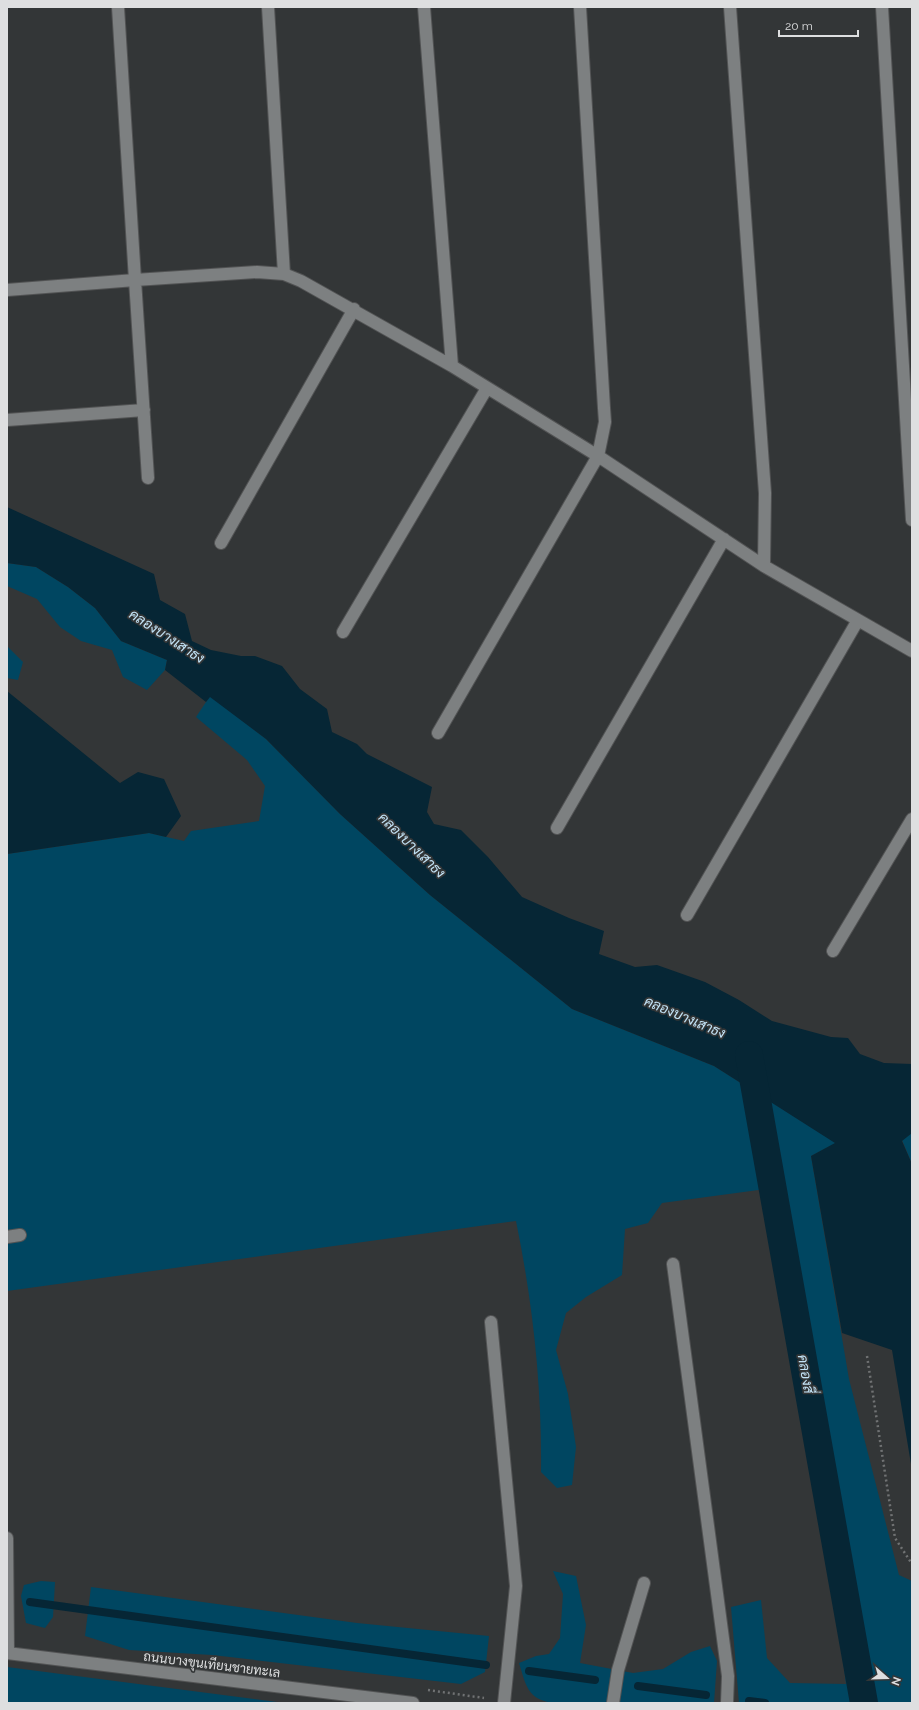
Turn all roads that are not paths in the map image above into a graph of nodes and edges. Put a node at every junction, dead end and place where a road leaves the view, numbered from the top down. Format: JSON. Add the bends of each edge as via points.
{"nodes":[{"id":1,"x":118,"y":7,"type":"edge"},
{"id":2,"x":268,"y":7,"type":"edge"},
{"id":3,"x":424,"y":7,"type":"edge"},
{"id":4,"x":580,"y":7,"type":"edge"},
{"id":5,"x":730,"y":7,"type":"edge"},
{"id":6,"x":882,"y":7,"type":"edge"},
{"id":7,"x":284,"y":274,"type":"junction"},
{"id":8,"x":135,"y":280,"type":"junction"},
{"id":9,"x":7,"y":290,"type":"edge"},
{"id":10,"x":354,"y":309,"type":"junction"},
{"id":11,"x":452,"y":366,"type":"junction"},
{"id":12,"x":487,"y":388,"type":"junction"},
{"id":13,"x":144,"y":410,"type":"junction"},
{"id":14,"x":7,"y":420,"type":"edge"},
{"id":15,"x":598,"y":456,"type":"junction"},
{"id":16,"x":148,"y":478,"type":"dead end"},
{"id":17,"x":912,"y":520,"type":"edge"},
{"id":18,"x":724,"y":539,"type":"junction"},
{"id":19,"x":221,"y":543,"type":"dead end"},
{"id":20,"x":764,"y":566,"type":"junction"},
{"id":21,"x":858,"y":620,"type":"junction"},
{"id":22,"x":343,"y":632,"type":"dead end"},
{"id":23,"x":912,"y":651,"type":"edge"},
{"id":24,"x":438,"y":733,"type":"dead end"},
{"id":25,"x":912,"y":819,"type":"edge"},
{"id":26,"x":557,"y":828,"type":"dead end"},
{"id":27,"x":687,"y":915,"type":"dead end"},
{"id":28,"x":833,"y":951,"type":"dead end"},
{"id":29,"x":20,"y":1235,"type":"dead end"},
{"id":30,"x":7,"y":1237,"type":"edge"},
{"id":31,"x":673,"y":1264,"type":"dead end"},
{"id":32,"x":491,"y":1322,"type":"dead end"},
{"id":33,"x":7,"y":1538,"type":"edge"},
{"id":34,"x":644,"y":1583,"type":"dead end"},
{"id":35,"x":8,"y":1653,"type":"edge"},
{"id":36,"x":413,"y":1703,"type":"edge"},
{"id":37,"x":504,"y":1703,"type":"edge"},
{"id":38,"x":613,"y":1703,"type":"edge"},
{"id":39,"x":727,"y":1703,"type":"edge"}],
"edges":[{"from":1,"to":8,"type":"street"},
{"from":2,"to":7,"type":"street"},
{"from":3,"to":11,"type":"street"},
{"from":4,"to":15,"type":"street","via":[[605,422]]},
{"from":5,"to":20,"type":"street","via":[[765,493]]},
{"from":6,"to":17,"type":"street"},
{"from":7,"to":8,"type":"street","via":[[257,272]]},
{"from":7,"to":10,"type":"street"},
{"from":8,"to":9,"type":"street"},
{"from":8,"to":13,"type":"street"},
{"from":10,"to":11,"type":"street"},
{"from":10,"to":19,"type":"street"},
{"from":11,"to":12,"type":"street"},
{"from":12,"to":15,"type":"street"},
{"from":12,"to":22,"type":"street"},
{"from":13,"to":14,"type":"street"},
{"from":13,"to":16,"type":"street"},
{"from":15,"to":18,"type":"street"},
{"from":15,"to":24,"type":"street"},
{"from":18,"to":20,"type":"street"},
{"from":18,"to":26,"type":"street"},
{"from":20,"to":21,"type":"street"},
{"from":21,"to":23,"type":"street"},
{"from":21,"to":27,"type":"street"},
{"from":25,"to":28,"type":"street"},
{"from":29,"to":30,"type":"street"},
{"from":31,"to":39,"type":"street","via":[[728,1676]]},
{"from":32,"to":37,"type":"street","via":[[516,1586]]},
{"from":33,"to":35,"type":"street"},
{"from":34,"to":38,"type":"street","via":[[618,1670]]},
{"from":35,"to":36,"type":"street","name":"ถนนบางขุนเทียนชายทะเล"}]}
